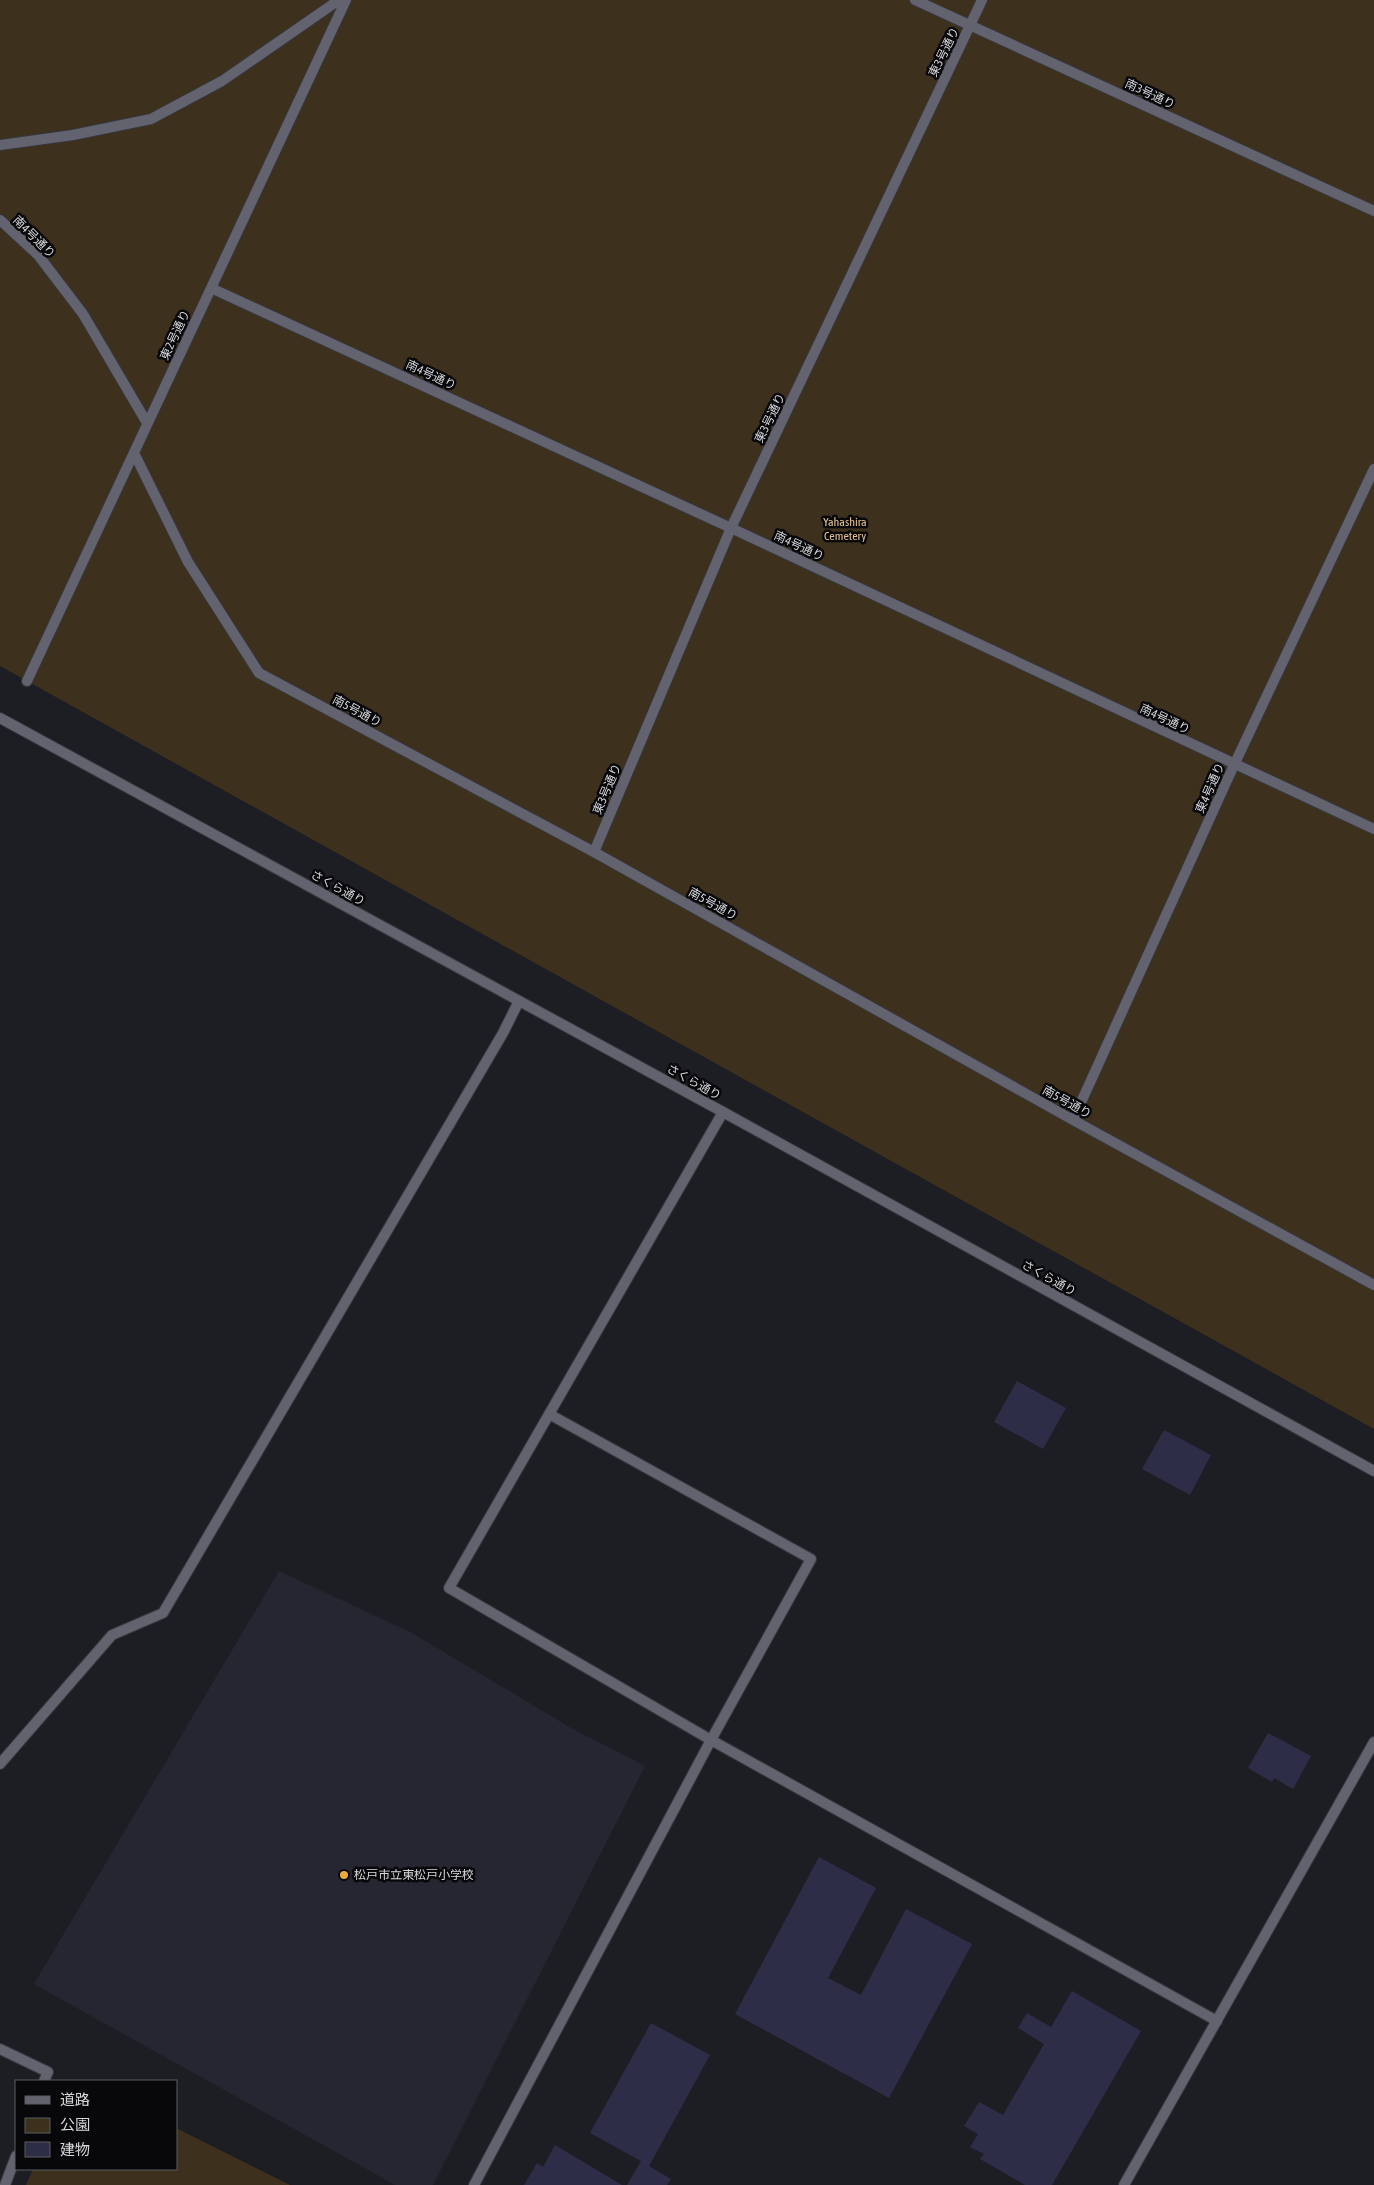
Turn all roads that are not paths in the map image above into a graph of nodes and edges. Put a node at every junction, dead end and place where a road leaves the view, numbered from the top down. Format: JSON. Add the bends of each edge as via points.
{"nodes":[{"id":1,"x":339,"y":0,"type":"edge"},
{"id":2,"x":346,"y":0,"type":"edge"},
{"id":3,"x":915,"y":0,"type":"edge"},
{"id":4,"x":982,"y":0,"type":"edge"},
{"id":5,"x":970,"y":26,"type":"junction"},
{"id":6,"x":0,"y":145,"type":"edge"},
{"id":7,"x":1374,"y":210,"type":"edge"},
{"id":8,"x":0,"y":220,"type":"edge"},
{"id":9,"x":211,"y":288,"type":"junction"},
{"id":10,"x":147,"y":423,"type":"junction"},
{"id":11,"x":134,"y":453,"type":"junction"},
{"id":12,"x":1374,"y":469,"type":"edge"},
{"id":13,"x":731,"y":528,"type":"junction"},
{"id":14,"x":27,"y":681,"type":"dead end"},
{"id":15,"x":0,"y":718,"type":"edge"},
{"id":16,"x":1234,"y":765,"type":"junction"},
{"id":17,"x":1374,"y":829,"type":"edge"},
{"id":18,"x":594,"y":852,"type":"junction"},
{"id":19,"x":519,"y":1001,"type":"junction"},
{"id":20,"x":723,"y":1112,"type":"junction"},
{"id":21,"x":1073,"y":1120,"type":"junction"},
{"id":22,"x":1374,"y":1285,"type":"edge"},
{"id":23,"x":549,"y":1414,"type":"junction"},
{"id":24,"x":1374,"y":1472,"type":"edge"},
{"id":25,"x":711,"y":1740,"type":"junction"},
{"id":26,"x":1374,"y":1742,"type":"edge"},
{"id":27,"x":0,"y":1764,"type":"edge"},
{"id":28,"x":1217,"y":2021,"type":"junction"},
{"id":29,"x":0,"y":2049,"type":"edge"},
{"id":30,"x":44,"y":2080,"type":"edge"},
{"id":31,"x":15,"y":2159,"type":"edge"},
{"id":32,"x":6,"y":2185,"type":"edge"},
{"id":33,"x":474,"y":2185,"type":"edge"},
{"id":34,"x":1124,"y":2185,"type":"edge"}],
"edges":[{"from":1,"to":6,"type":"street","via":[[222,82],[151,119],[73,135]]},
{"from":2,"to":9,"type":"street","name":"東2号通り"},
{"from":3,"to":5,"type":"street","name":"南3号通り"},
{"from":4,"to":5,"type":"street","name":"東3号通り"},
{"from":5,"to":7,"type":"street","name":"南3号通り"},
{"from":5,"to":13,"type":"street","name":"東3号通り"},
{"from":8,"to":10,"type":"street","name":"南4号通り","via":[[38,254],[83,314]]},
{"from":9,"to":10,"type":"street","name":"東2号通り"},
{"from":9,"to":13,"type":"street","name":"南4号通り"},
{"from":10,"to":11,"type":"street","name":"東2号通り"},
{"from":11,"to":14,"type":"street","name":"東2号通り"},
{"from":11,"to":18,"type":"street","name":"南5号通り","via":[[188,562],[259,673]]},
{"from":12,"to":16,"type":"street","name":"東4号通り"},
{"from":13,"to":16,"type":"street","name":"南4号通り"},
{"from":13,"to":18,"type":"street","name":"東3号通り"},
{"from":15,"to":19,"type":"street","name":"さくら通り"},
{"from":16,"to":17,"type":"street","name":"南4号通り"},
{"from":16,"to":21,"type":"street","name":"東4号通り"},
{"from":18,"to":21,"type":"street","name":"南5号通り"},
{"from":19,"to":20,"type":"street","name":"さくら通り"},
{"from":19,"to":27,"type":"street","via":[[503,1034],[163,1613],[112,1635]]},
{"from":20,"to":23,"type":"street"},
{"from":20,"to":24,"type":"street","name":"さくら通り"},
{"from":21,"to":22,"type":"street","name":"南5号通り"},
{"from":23,"to":25,"type":"street","via":[[449,1588]]},
{"from":23,"to":25,"type":"street","via":[[811,1559]]},
{"from":25,"to":28,"type":"street"},
{"from":25,"to":33,"type":"street"},
{"from":26,"to":28,"type":"street"},
{"from":28,"to":34,"type":"street"},
{"from":29,"to":30,"type":"street","via":[[48,2072]]},
{"from":31,"to":32,"type":"street"}]}
